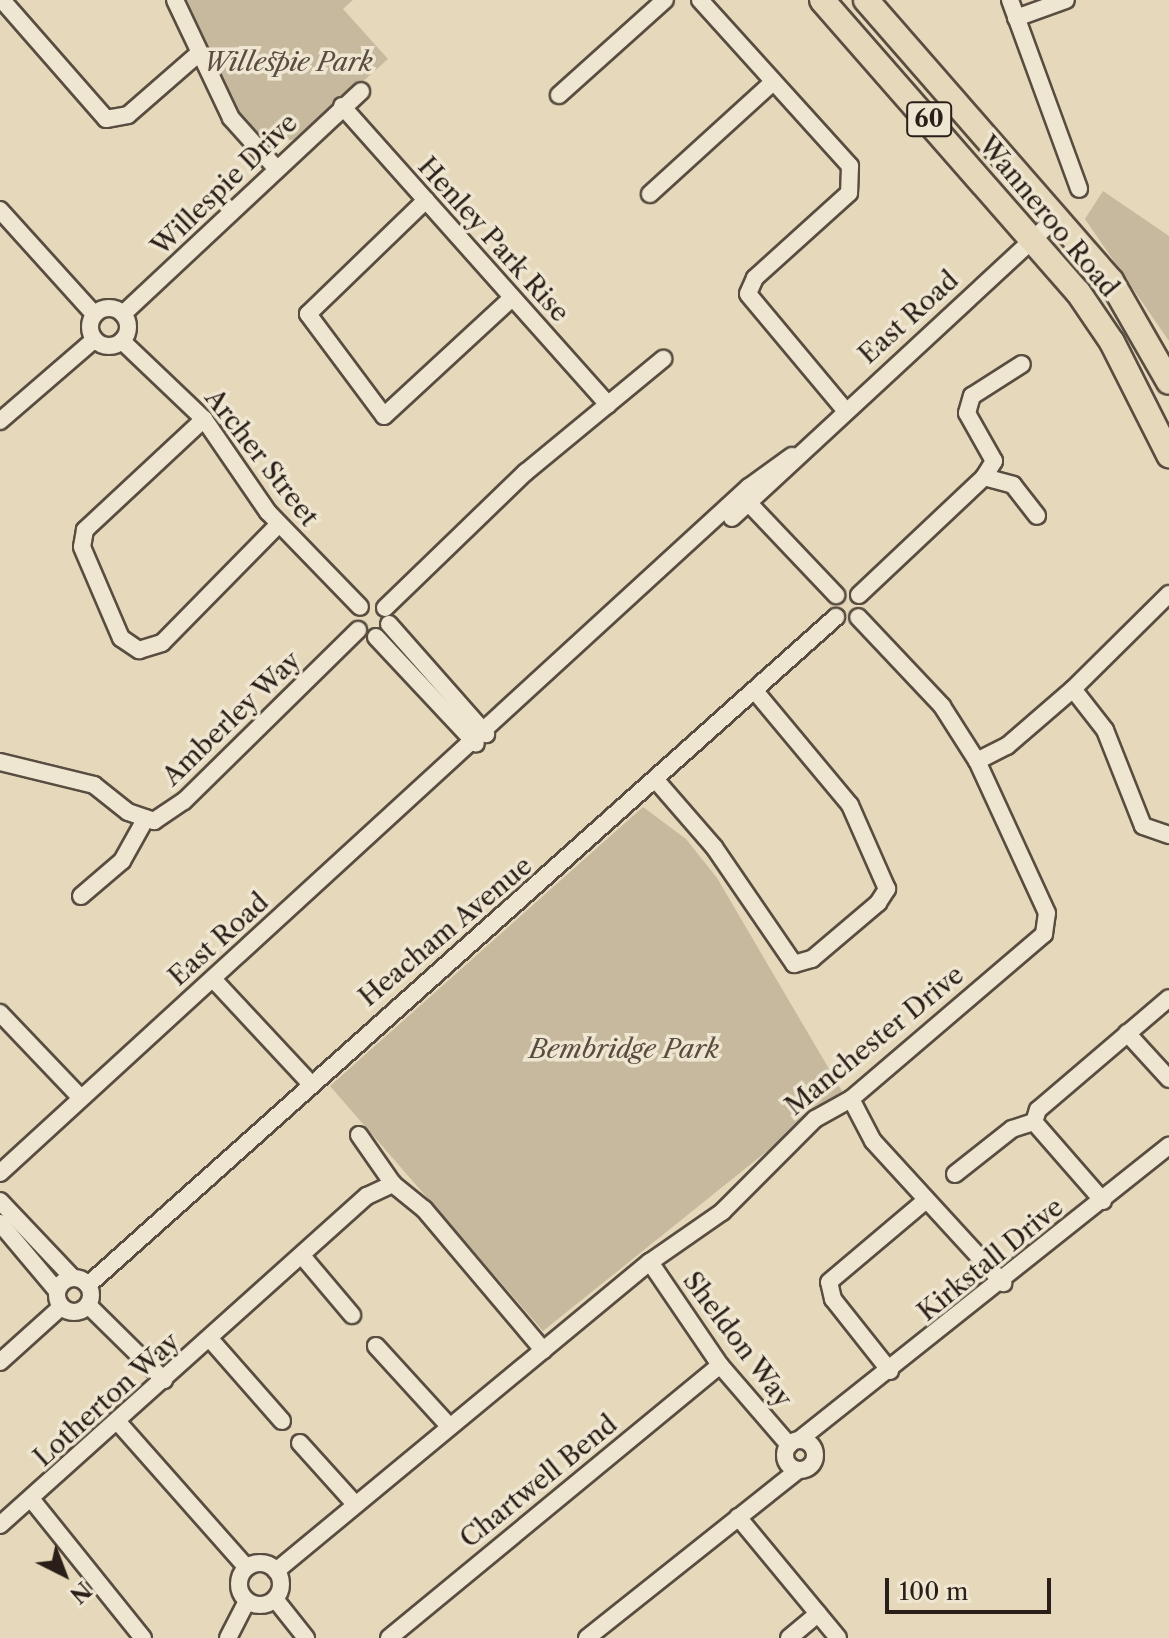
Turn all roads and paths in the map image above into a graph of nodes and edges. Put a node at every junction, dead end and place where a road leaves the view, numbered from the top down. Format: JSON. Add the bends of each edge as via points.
{"nodes":[{"id":1,"x":2,"y":0,"type":"edge"},
{"id":2,"x":175,"y":0,"type":"edge"},
{"id":3,"x":665,"y":0,"type":"edge"},
{"id":4,"x":700,"y":0,"type":"edge"},
{"id":5,"x":822,"y":0,"type":"edge"},
{"id":6,"x":854,"y":0,"type":"edge"},
{"id":7,"x":866,"y":0,"type":"edge"},
{"id":8,"x":1010,"y":0,"type":"edge"},
{"id":9,"x":1066,"y":0,"type":"edge"},
{"id":10,"x":1016,"y":18,"type":"junction"},
{"id":11,"x":848,"y":28,"type":"junction"},
{"id":12,"x":199,"y":53,"type":"junction"},
{"id":13,"x":773,"y":82,"type":"junction"},
{"id":14,"x":361,"y":91,"type":"dead end"},
{"id":15,"x":559,"y":95,"type":"dead end"},
{"id":16,"x":342,"y":106,"type":"junction"},
{"id":17,"x":275,"y":167,"type":"junction"},
{"id":18,"x":1079,"y":189,"type":"dead end"},
{"id":19,"x":650,"y":194,"type":"dead end"},
{"id":20,"x":426,"y":200,"type":"junction"},
{"id":21,"x":0,"y":210,"type":"edge"},
{"id":22,"x":1058,"y":216,"type":"junction"},
{"id":23,"x":1034,"y":238,"type":"junction"},
{"id":24,"x":512,"y":298,"type":"junction"},
{"id":25,"x":94,"y":314,"type":"junction"},
{"id":26,"x":123,"y":314,"type":"junction"},
{"id":27,"x":94,"y":340,"type":"junction"},
{"id":28,"x":122,"y":341,"type":"junction"},
{"id":29,"x":663,"y":359,"type":"dead end"},
{"id":30,"x":1022,"y":364,"type":"dead end"},
{"id":31,"x":1169,"y":382,"type":"edge"},
{"id":32,"x":608,"y":405,"type":"junction"},
{"id":33,"x":844,"y":409,"type":"junction"},
{"id":34,"x":204,"y":419,"type":"junction"},
{"id":35,"x":0,"y":421,"type":"edge"},
{"id":36,"x":1169,"y":455,"type":"edge"},
{"id":37,"x":984,"y":477,"type":"junction"},
{"id":38,"x":745,"y":499,"type":"junction"},
{"id":39,"x":1037,"y":516,"type":"dead end"},
{"id":40,"x":279,"y":524,"type":"junction"},
{"id":41,"x":1169,"y":594,"type":"edge"},
{"id":42,"x":836,"y":595,"type":"junction"},
{"id":43,"x":859,"y":595,"type":"junction"},
{"id":44,"x":360,"y":607,"type":"junction"},
{"id":45,"x":836,"y":617,"type":"junction"},
{"id":46,"x":858,"y":617,"type":"junction"},
{"id":47,"x":383,"y":623,"type":"junction"},
{"id":48,"x":358,"y":630,"type":"junction"},
{"id":49,"x":1073,"y":689,"type":"junction"},
{"id":50,"x":756,"y":692,"type":"junction"},
{"id":51,"x":478,"y":735,"type":"junction"},
{"id":52,"x":977,"y":761,"type":"junction"},
{"id":53,"x":0,"y":762,"type":"edge"},
{"id":54,"x":655,"y":779,"type":"junction"},
{"id":55,"x":146,"y":818,"type":"junction"},
{"id":56,"x":1169,"y":835,"type":"edge"},
{"id":57,"x":81,"y":896,"type":"dead end"},
{"id":58,"x":213,"y":979,"type":"junction"},
{"id":59,"x":1169,"y":998,"type":"edge"},
{"id":60,"x":0,"y":1013,"type":"edge"},
{"id":61,"x":1127,"y":1033,"type":"junction"},
{"id":62,"x":1169,"y":1079,"type":"edge"},
{"id":63,"x":309,"y":1082,"type":"junction"},
{"id":64,"x":80,"y":1097,"type":"junction"},
{"id":65,"x":851,"y":1099,"type":"junction"},
{"id":66,"x":1034,"y":1122,"type":"junction"},
{"id":67,"x":359,"y":1135,"type":"dead end"},
{"id":68,"x":1169,"y":1146,"type":"edge"},
{"id":69,"x":17,"y":1153,"type":"junction"},
{"id":70,"x":0,"y":1161,"type":"edge"},
{"id":71,"x":0,"y":1173,"type":"edge"},
{"id":72,"x":955,"y":1174,"type":"dead end"},
{"id":73,"x":393,"y":1184,"type":"junction"},
{"id":74,"x":926,"y":1200,"type":"junction"},
{"id":75,"x":0,"y":1201,"type":"edge"},
{"id":76,"x":1103,"y":1201,"type":"junction"},
{"id":77,"x":0,"y":1223,"type":"edge"},
{"id":78,"x":303,"y":1257,"type":"junction"},
{"id":79,"x":650,"y":1262,"type":"junction"},
{"id":80,"x":72,"y":1277,"type":"junction"},
{"id":81,"x":1003,"y":1283,"type":"junction"},
{"id":82,"x":88,"y":1285,"type":"junction"},
{"id":83,"x":59,"y":1299,"type":"junction"},
{"id":84,"x":88,"y":1305,"type":"junction"},
{"id":85,"x":352,"y":1315,"type":"dead end"},
{"id":86,"x":210,"y":1339,"type":"junction"},
{"id":87,"x":376,"y":1346,"type":"dead end"},
{"id":88,"x":543,"y":1350,"type":"junction"},
{"id":89,"x":0,"y":1362,"type":"edge"},
{"id":90,"x":720,"y":1365,"type":"junction"},
{"id":91,"x":890,"y":1371,"type":"junction"},
{"id":92,"x":164,"y":1380,"type":"junction"},
{"id":93,"x":842,"y":1412,"type":"junction"},
{"id":94,"x":117,"y":1421,"type":"junction"},
{"id":95,"x":282,"y":1421,"type":"dead end"},
{"id":96,"x":449,"y":1426,"type":"junction"},
{"id":97,"x":300,"y":1443,"type":"dead end"},
{"id":98,"x":791,"y":1447,"type":"junction"},
{"id":99,"x":815,"y":1452,"type":"junction"},
{"id":100,"x":798,"y":1470,"type":"junction"},
{"id":101,"x":763,"y":1492,"type":"junction"},
{"id":102,"x":32,"y":1500,"type":"junction"},
{"id":103,"x":354,"y":1503,"type":"junction"},
{"id":104,"x":738,"y":1517,"type":"junction"},
{"id":105,"x":0,"y":1525,"type":"edge"},
{"id":106,"x":246,"y":1567,"type":"junction"},
{"id":107,"x":276,"y":1571,"type":"junction"},
{"id":108,"x":275,"y":1599,"type":"junction"},
{"id":109,"x":247,"y":1601,"type":"junction"},
{"id":110,"x":818,"y":1614,"type":"junction"},
{"id":111,"x":143,"y":1638,"type":"edge"},
{"id":112,"x":228,"y":1638,"type":"edge"},
{"id":113,"x":306,"y":1638,"type":"edge"},
{"id":114,"x":389,"y":1638,"type":"edge"},
{"id":115,"x":587,"y":1638,"type":"edge"},
{"id":116,"x":789,"y":1638,"type":"edge"},
{"id":117,"x":838,"y":1638,"type":"edge"}],
"edges":[{"from":1,"to":12,"type":"street","via":[[106,119],[128,115]]},
{"from":2,"to":12,"type":"street"},
{"from":3,"to":15,"type":"street"},
{"from":4,"to":13,"type":"street"},
{"from":5,"to":11,"type":"highway","name":"Wanneroo Road","number":"60"},
{"from":6,"to":11,"type":"highway","via":[[867,21]]},
{"from":7,"to":22,"type":"highway","name":"Wanneroo Road","number":"60"},
{"from":8,"to":10,"type":"street"},
{"from":9,"to":10,"type":"street"},
{"from":10,"to":18,"type":"street"},
{"from":11,"to":23,"type":"highway","name":"Wanneroo Road","number":"60"},
{"from":12,"to":17,"type":"street","via":[[231,118]]},
{"from":13,"to":19,"type":"street"},
{"from":13,"to":33,"type":"street","via":[[850,166],[852,182],[748,294],[751,306]]},
{"from":14,"to":16,"type":"street","name":"Willespie Drive"},
{"from":16,"to":17,"type":"street","name":"Willespie Drive"},
{"from":16,"to":20,"type":"street","name":"Henley Park Rise"},
{"from":17,"to":26,"type":"street","name":"Willespie Drive"},
{"from":20,"to":24,"type":"street","name":"Henley Park Rise"},
{"from":20,"to":24,"type":"street","via":[[308,314],[384,416]]},
{"from":21,"to":25,"type":"street"},
{"from":22,"to":23,"type":"street","name":"East Road"},
{"from":22,"to":31,"type":"highway","name":"Wanneroo Road","number":"60","via":[[1111,281]]},
{"from":23,"to":33,"type":"street","name":"East Road"},
{"from":23,"to":36,"type":"highway","name":"Wanneroo Road","number":"60","via":[[1112,342]]},
{"from":24,"to":32,"type":"street","name":"Henley Park Rise"},
{"from":25,"to":26,"type":"street","via":[[106,308]]},
{"from":25,"to":27,"type":"street"},
{"from":26,"to":28,"type":"street"},
{"from":27,"to":28,"type":"street","via":[[110,346]]},
{"from":27,"to":35,"type":"street"},
{"from":28,"to":34,"type":"street","name":"Archer Street"},
{"from":29,"to":32,"type":"street"},
{"from":30,"to":37,"type":"street","via":[[972,396],[967,413],[994,461]]},
{"from":32,"to":47,"type":"street"},
{"from":33,"to":38,"type":"street","name":"East Road"},
{"from":34,"to":40,"type":"street","name":"Archer Street"},
{"from":34,"to":40,"type":"street","via":[[85,530],[82,547],[121,638],[139,650],[162,643]]},
{"from":37,"to":39,"type":"street","via":[[1013,485]]},
{"from":37,"to":43,"type":"street"},
{"from":38,"to":42,"type":"street"},
{"from":38,"to":51,"type":"street","name":"East Road"},
{"from":40,"to":44,"type":"street","name":"Archer Street"},
{"from":41,"to":49,"type":"street"},
{"from":42,"to":43,"type":"street"},
{"from":42,"to":45,"type":"street"},
{"from":43,"to":46,"type":"street"},
{"from":44,"to":47,"type":"street"},
{"from":44,"to":48,"type":"street"},
{"from":45,"to":46,"type":"street"},
{"from":45,"to":50,"type":"street","name":"Heacham Avenue"},
{"from":46,"to":52,"type":"street","name":"Manchester Drive","via":[[942,706]]},
{"from":47,"to":48,"type":"street"},
{"from":47,"to":51,"type":"street"},
{"from":48,"to":55,"type":"street","name":"Amberley Way","via":[[184,801],[154,821]]},
{"from":49,"to":52,"type":"street","via":[[1007,746]]},
{"from":49,"to":56,"type":"street","via":[[1105,730],[1143,826]]},
{"from":50,"to":54,"type":"street","name":"Heacham Avenue"},
{"from":50,"to":54,"type":"street","via":[[850,805],[887,889],[878,903],[812,959],[794,964],[714,847]]},
{"from":51,"to":58,"type":"street","name":"East Road"},
{"from":52,"to":65,"type":"street","name":"Manchester Drive","via":[[1047,913],[1044,934]]},
{"from":53,"to":55,"type":"street","via":[[94,785]]},
{"from":54,"to":63,"type":"street","name":"Heacham Avenue"},
{"from":55,"to":57,"type":"street","via":[[122,861]]},
{"from":58,"to":63,"type":"street"},
{"from":58,"to":64,"type":"street","name":"East Road"},
{"from":59,"to":61,"type":"street"},
{"from":60,"to":64,"type":"street"},
{"from":61,"to":62,"type":"street"},
{"from":61,"to":66,"type":"street","via":[[1038,1110]]},
{"from":63,"to":82,"type":"street","name":"Heacham Avenue"},
{"from":64,"to":69,"type":"street","name":"East Road"},
{"from":65,"to":74,"type":"street","via":[[873,1141]]},
{"from":65,"to":79,"type":"street","name":"Manchester Drive","via":[[815,1119],[722,1212]]},
{"from":66,"to":72,"type":"street","via":[[1012,1129]]},
{"from":66,"to":76,"type":"street"},
{"from":67,"to":73,"type":"street"},
{"from":68,"to":76,"type":"street","name":"Kirkstall Drive"},
{"from":69,"to":70,"type":"street","name":"East Road"},
{"from":69,"to":71,"type":"street","name":"East Road"},
{"from":73,"to":78,"type":"street","name":"Lotherton Way","via":[[367,1196]]},
{"from":73,"to":88,"type":"street","via":[[424,1209]]},
{"from":74,"to":81,"type":"street"},
{"from":74,"to":91,"type":"street","via":[[829,1282],[833,1299]]},
{"from":75,"to":80,"type":"street"},
{"from":76,"to":81,"type":"street","name":"Kirkstall Drive"},
{"from":77,"to":83,"type":"street"},
{"from":78,"to":85,"type":"street"},
{"from":78,"to":86,"type":"street","name":"Lotherton Way"},
{"from":79,"to":88,"type":"street","name":"Manchester Drive"},
{"from":79,"to":90,"type":"street","name":"Sheldon Way"},
{"from":80,"to":82,"type":"street"},
{"from":80,"to":83,"type":"street"},
{"from":81,"to":91,"type":"street","name":"Kirkstall Drive"},
{"from":82,"to":84,"type":"street"},
{"from":83,"to":84,"type":"street","via":[[72,1312]]},
{"from":83,"to":89,"type":"street"},
{"from":84,"to":92,"type":"street"},
{"from":86,"to":92,"type":"street","name":"Lotherton Way"},
{"from":86,"to":95,"type":"street","name":"Lotherton Way"},
{"from":87,"to":96,"type":"street"},
{"from":88,"to":96,"type":"street","name":"Manchester Drive"},
{"from":90,"to":98,"type":"street","name":"Sheldon Way"},
{"from":90,"to":114,"type":"street","name":"Chartwell Bend"},
{"from":91,"to":93,"type":"street","name":"Kirkstall Drive"},
{"from":92,"to":94,"type":"street","name":"Lotherton Way"},
{"from":93,"to":98,"type":"street","name":"Kirkstall Drive"},
{"from":93,"to":99,"type":"street","name":"Kirkstall Drive"},
{"from":94,"to":102,"type":"street","name":"Lotherton Way"},
{"from":94,"to":106,"type":"street"},
{"from":96,"to":103,"type":"street","name":"Manchester Drive"},
{"from":97,"to":103,"type":"street"},
{"from":98,"to":99,"type":"street"},
{"from":98,"to":100,"type":"street"},
{"from":98,"to":101,"type":"street","name":"Kirkstall Drive"},
{"from":99,"to":100,"type":"street","name":"Kirkstall Drive","via":[[811,1465]]},
{"from":100,"to":101,"type":"street","name":"Kirkstall Drive"},
{"from":101,"to":104,"type":"street","name":"Kirkstall Drive"},
{"from":102,"to":105,"type":"street","name":"Lotherton Way"},
{"from":102,"to":111,"type":"street"},
{"from":103,"to":107,"type":"street","name":"Manchester Drive"},
{"from":104,"to":110,"type":"street"},
{"from":104,"to":115,"type":"street","name":"Kirkstall Drive"},
{"from":106,"to":107,"type":"street","via":[[264,1563]]},
{"from":106,"to":109,"type":"street","via":[[239,1587]]},
{"from":107,"to":108,"type":"street"},
{"from":108,"to":109,"type":"street"},
{"from":108,"to":113,"type":"street"},
{"from":109,"to":112,"type":"street"},
{"from":110,"to":116,"type":"street"},
{"from":110,"to":117,"type":"street"}]}
